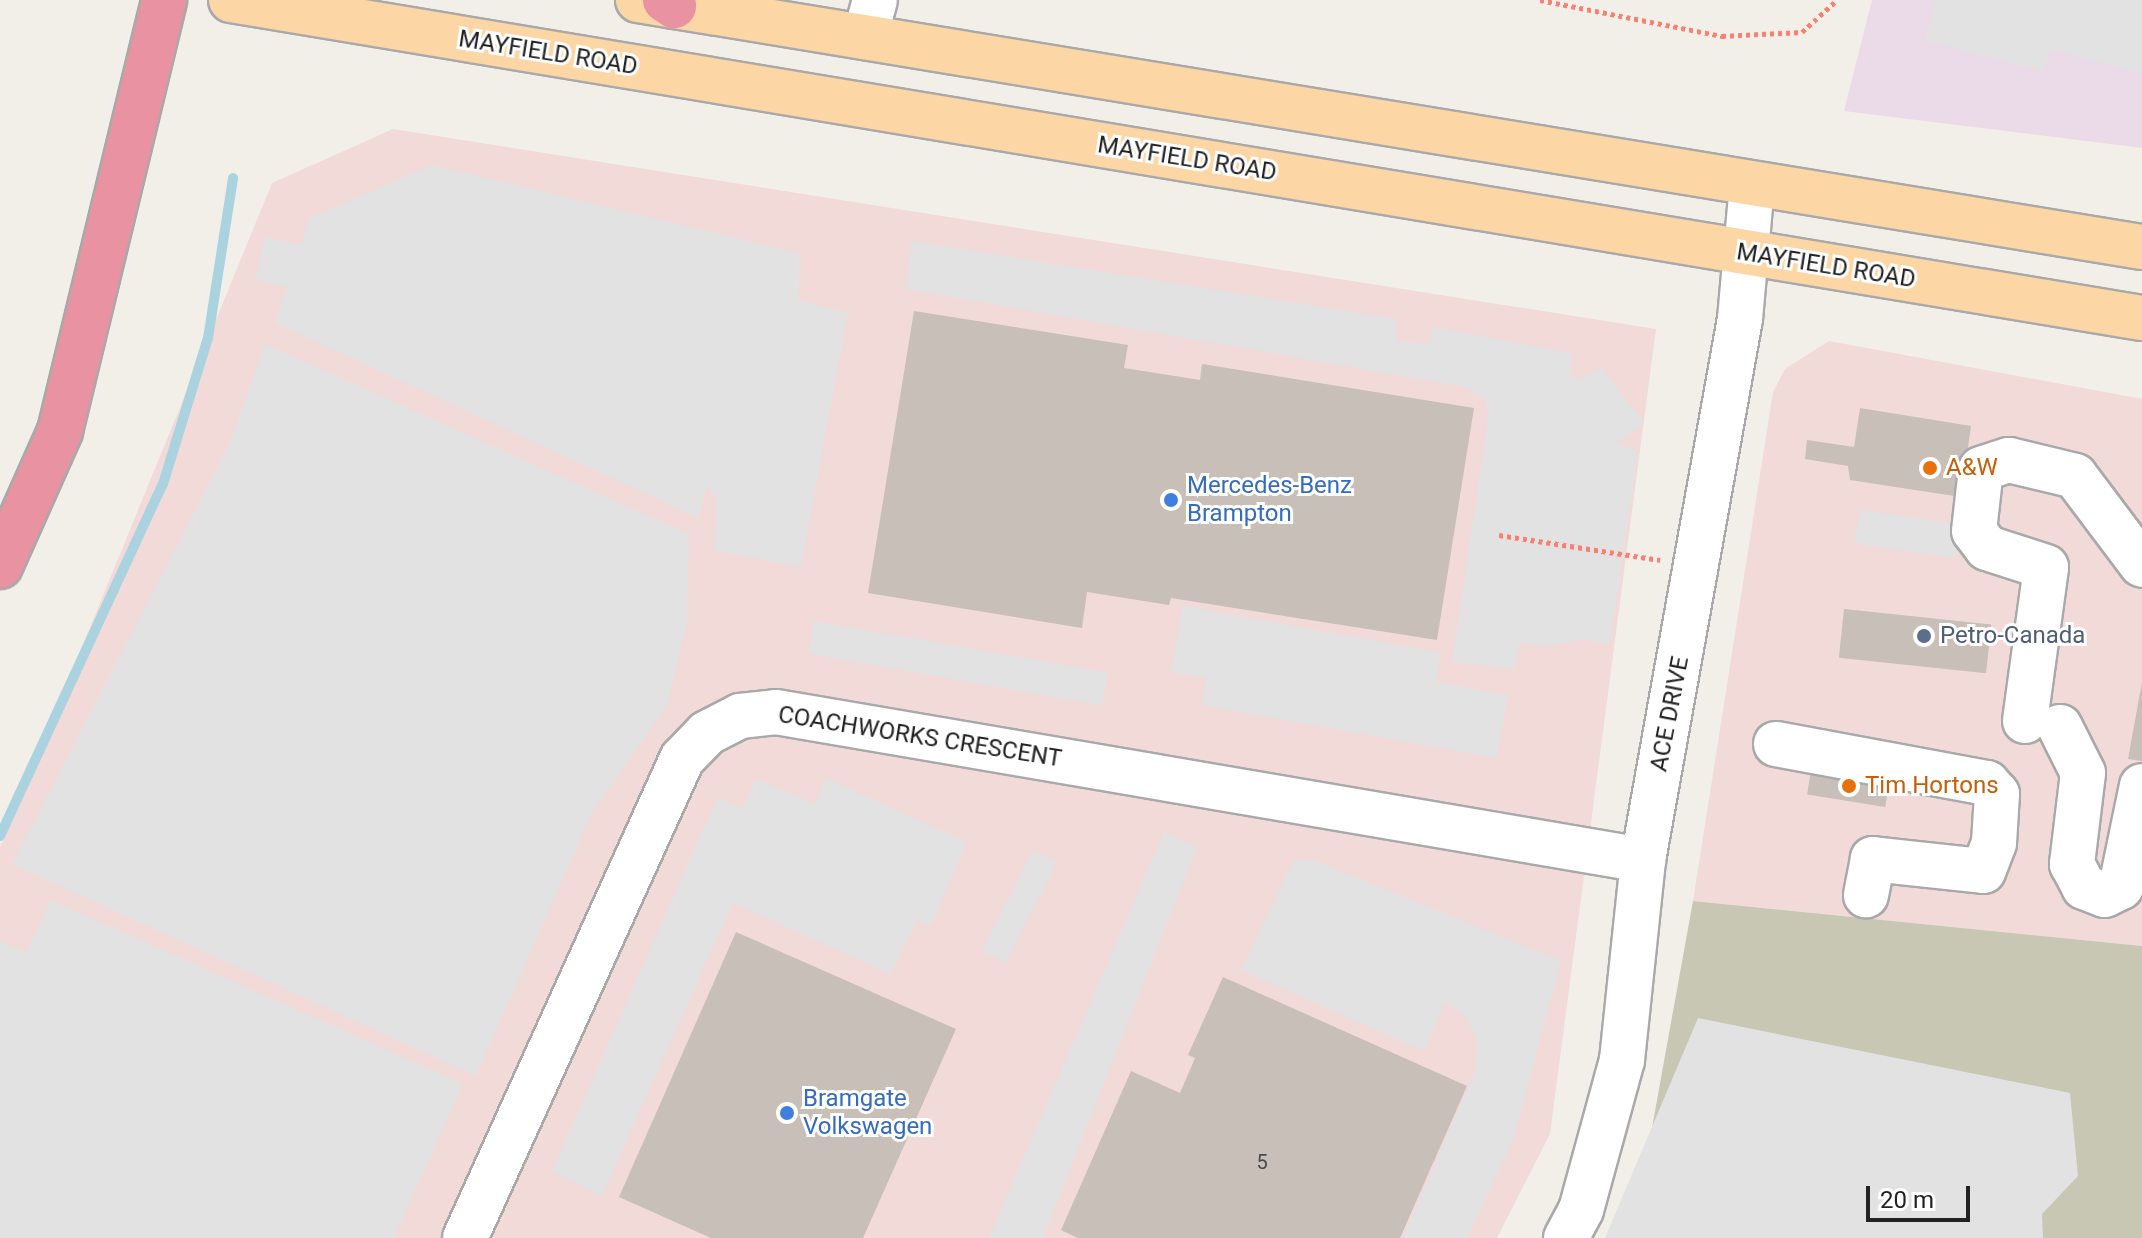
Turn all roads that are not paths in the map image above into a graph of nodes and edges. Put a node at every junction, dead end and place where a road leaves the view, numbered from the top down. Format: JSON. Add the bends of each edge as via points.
{"nodes":[{"id":1,"x":164,"y":0,"type":"edge"},
{"id":2,"x":231,"y":0,"type":"edge"},
{"id":3,"x":659,"y":2,"type":"edge"},
{"id":4,"x":870,"y":19,"type":"edge"},
{"id":5,"x":1752,"y":185,"type":"junction"},
{"id":6,"x":2142,"y":247,"type":"edge"},
{"id":7,"x":1747,"y":253,"type":"junction"},
{"id":8,"x":2142,"y":318,"type":"edge"},
{"id":9,"x":2142,"y":565,"type":"edge"},
{"id":10,"x":0,"y":566,"type":"edge"},
{"id":11,"x":1776,"y":744,"type":"dead end"},
{"id":12,"x":2083,"y":773,"type":"junction"},
{"id":13,"x":2142,"y":786,"type":"edge"},
{"id":14,"x":2132,"y":854,"type":"junction"},
{"id":15,"x":1643,"y":860,"type":"junction"},
{"id":16,"x":1866,"y":895,"type":"dead end"},
{"id":17,"x":465,"y":1238,"type":"edge"},
{"id":18,"x":1566,"y":1238,"type":"edge"}],
"edges":[{"from":1,"to":10,"type":"highway","via":[[60,431]]},
{"from":2,"to":7,"type":"main road","name":"MAYFIELD ROAD"},
{"from":3,"to":4,"type":"main road"},
{"from":4,"to":5,"type":"main road"},
{"from":5,"to":6,"type":"main road"},
{"from":5,"to":7,"type":"street","name":"ACE DRIVE"},
{"from":7,"to":8,"type":"main road","name":"MAYFIELD ROAD"},
{"from":7,"to":15,"type":"street","name":"ACE DRIVE"},
{"from":9,"to":12,"type":"street","via":[[2075,476],[2009,460],[1981,469],[1974,531],[1987,548],[2046,567],[2042,724]]},
{"from":11,"to":16,"type":"street","via":[[1987,783],[1997,794],[1994,843],[1983,871],[1873,859]]},
{"from":12,"to":14,"type":"street"},
{"from":12,"to":14,"type":"street","via":[[2072,864],[2084,887],[2105,895],[2121,887]]},
{"from":13,"to":14,"type":"street"},
{"from":15,"to":17,"type":"street","name":"COACHWORKS CRESCENT","via":[[776,712],[740,716],[707,733],[682,759]]},
{"from":15,"to":18,"type":"street","name":"ACE DRIVE","via":[[1622,1060],[1581,1210]]}]}
